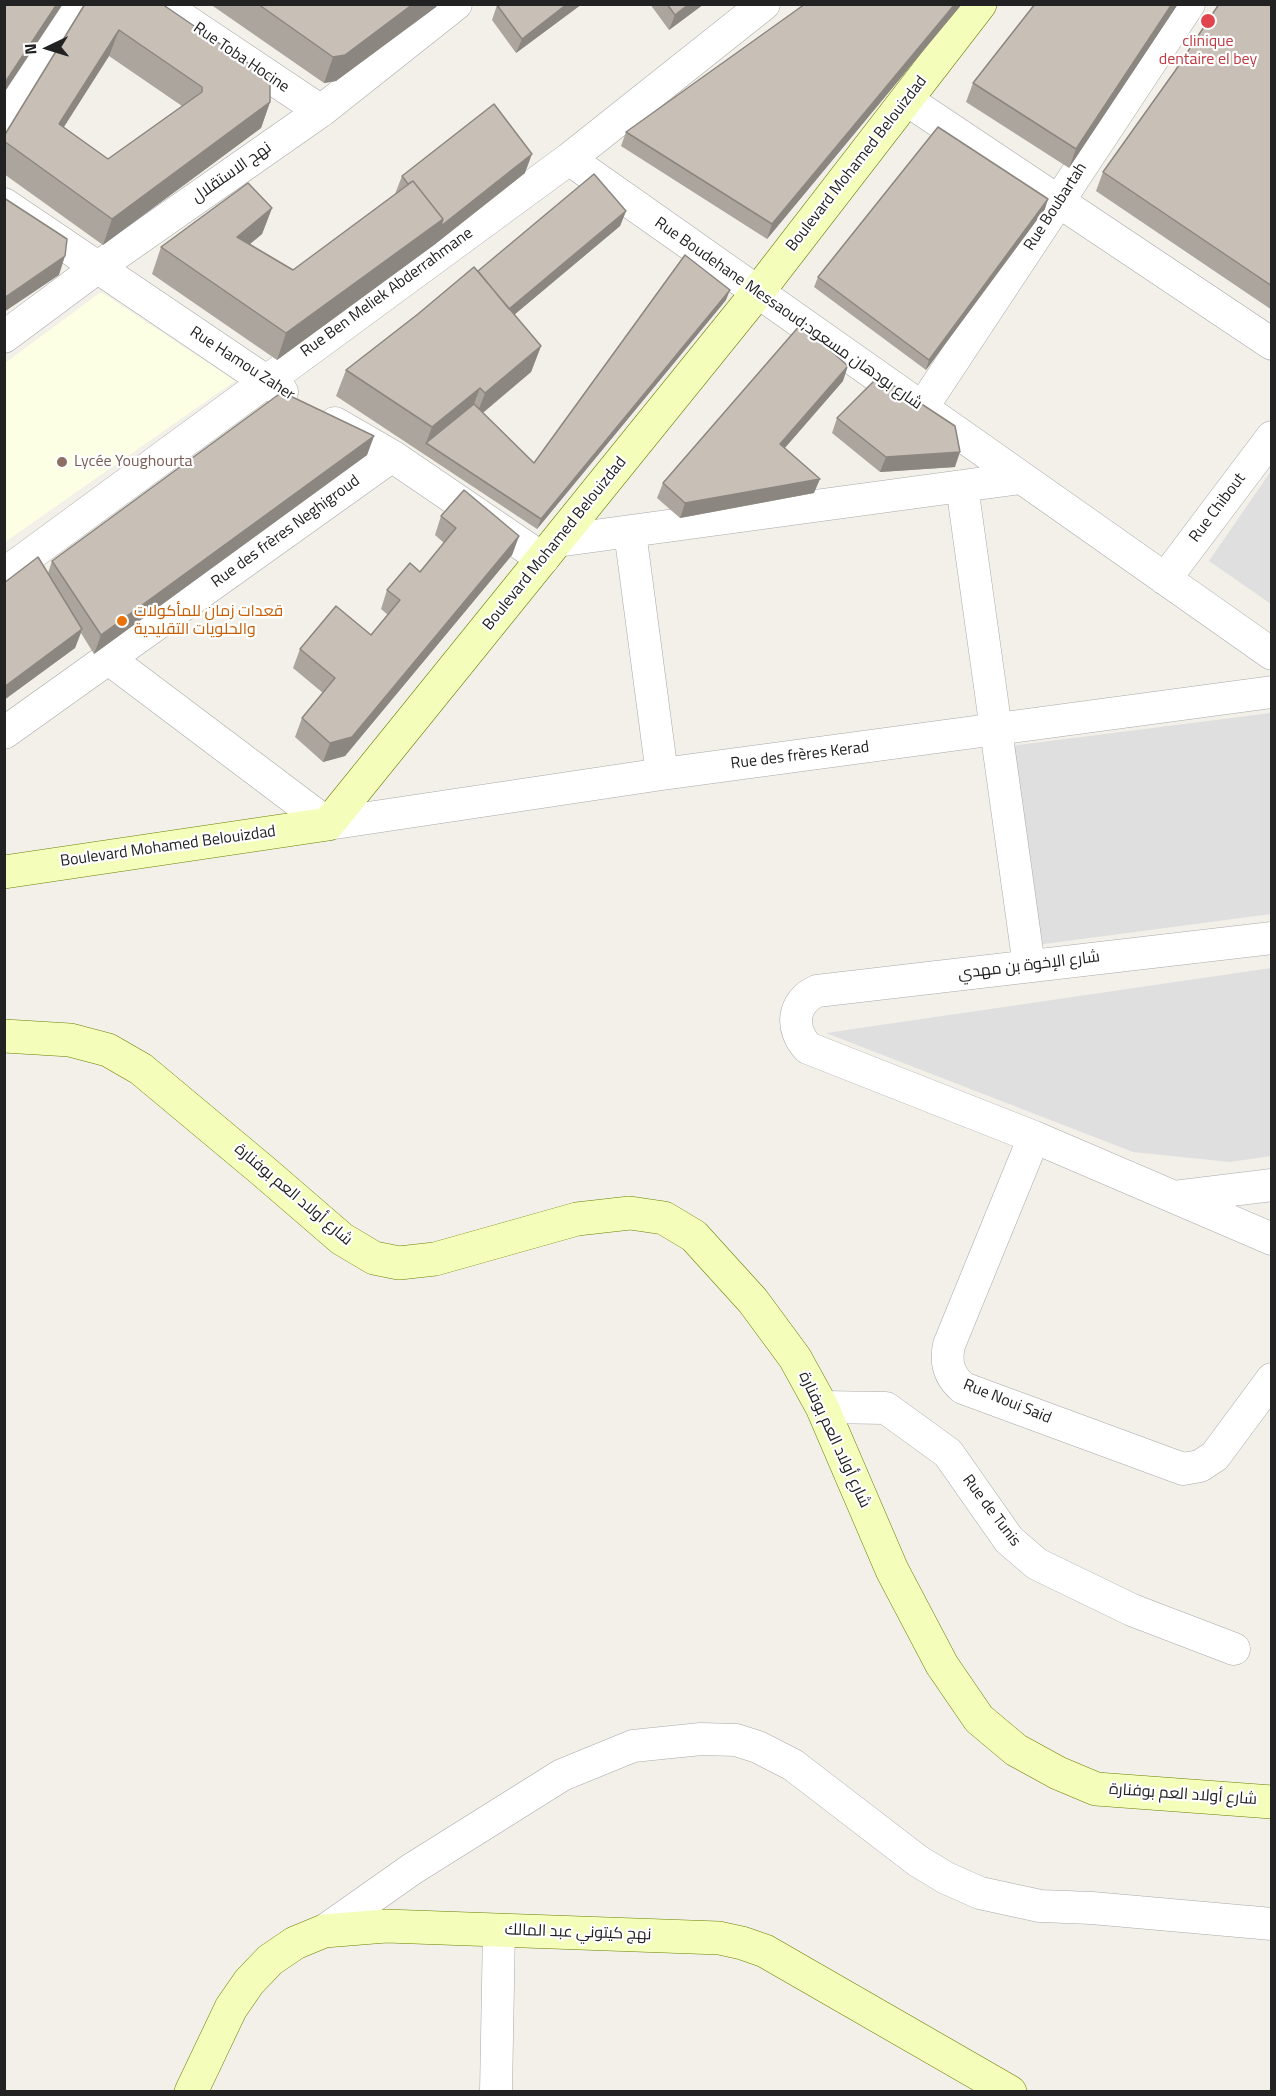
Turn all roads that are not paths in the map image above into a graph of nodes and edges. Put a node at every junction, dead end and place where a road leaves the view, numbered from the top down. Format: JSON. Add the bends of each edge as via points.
{"nodes":[{"id":1,"x":81,"y":4,"type":"edge"},
{"id":2,"x":161,"y":4,"type":"edge"},
{"id":3,"x":456,"y":4,"type":"edge"},
{"id":4,"x":764,"y":4,"type":"edge"},
{"id":5,"x":980,"y":4,"type":"edge"},
{"id":6,"x":1189,"y":4,"type":"edge"},
{"id":7,"x":907,"y":100,"type":"junction"},
{"id":8,"x":321,"y":111,"type":"junction"},
{"id":9,"x":4,"y":120,"type":"edge"},
{"id":10,"x":569,"y":159,"type":"junction"},
{"id":11,"x":1060,"y":202,"type":"junction"},
{"id":12,"x":4,"y":204,"type":"edge"},
{"id":13,"x":98,"y":267,"type":"junction"},
{"id":14,"x":757,"y":293,"type":"junction"},
{"id":15,"x":4,"y":337,"type":"edge"},
{"id":16,"x":1272,"y":344,"type":"edge"},
{"id":17,"x":267,"y":382,"type":"junction"},
{"id":18,"x":922,"y":408,"type":"junction"},
{"id":19,"x":1272,"y":437,"type":"edge"},
{"id":20,"x":392,"y":456,"type":"junction"},
{"id":21,"x":1021,"y":478,"type":"junction"},
{"id":22,"x":962,"y":486,"type":"junction"},
{"id":23,"x":630,"y":532,"type":"junction"},
{"id":24,"x":550,"y":550,"type":"junction"},
{"id":25,"x":4,"y":574,"type":"edge"},
{"id":26,"x":1165,"y":579,"type":"junction"},
{"id":27,"x":1272,"y":654,"type":"edge"},
{"id":28,"x":109,"y":659,"type":"junction"},
{"id":29,"x":1272,"y":692,"type":"edge"},
{"id":30,"x":996,"y":730,"type":"junction"},
{"id":31,"x":4,"y":733,"type":"edge"},
{"id":32,"x":662,"y":774,"type":"junction"},
{"id":33,"x":328,"y":824,"type":"junction"},
{"id":34,"x":4,"y":872,"type":"edge"},
{"id":35,"x":1272,"y":938,"type":"edge"},
{"id":36,"x":1029,"y":966,"type":"junction"},
{"id":37,"x":4,"y":1036,"type":"edge"},
{"id":38,"x":1034,"y":1137,"type":"junction"},
{"id":39,"x":1272,"y":1185,"type":"edge"},
{"id":40,"x":1174,"y":1197,"type":"junction"},
{"id":41,"x":1272,"y":1239,"type":"edge"},
{"id":42,"x":1272,"y":1379,"type":"edge"},
{"id":43,"x":822,"y":1407,"type":"junction"},
{"id":44,"x":1234,"y":1648,"type":"dead end"},
{"id":45,"x":1272,"y":1802,"type":"edge"},
{"id":46,"x":1272,"y":1924,"type":"edge"},
{"id":47,"x":499,"y":1930,"type":"junction"},
{"id":48,"x":324,"y":1931,"type":"junction"},
{"id":49,"x":191,"y":2091,"type":"edge"},
{"id":50,"x":496,"y":2091,"type":"edge"},
{"id":51,"x":1010,"y":2091,"type":"edge"}],
"edges":[{"from":1,"to":9,"type":"street"},
{"from":2,"to":8,"type":"street","name":"Rue Toba Hocine"},
{"from":3,"to":8,"type":"street","name":"نهج الاستقلال"},
{"from":4,"to":10,"type":"street","name":"Rue Ben Meliek Abderrahmane"},
{"from":5,"to":7,"type":"street","name":"Boulevard Mohamed Belouizdad"},
{"from":6,"to":11,"type":"street","name":"Rue Boubartah"},
{"from":7,"to":11,"type":"street"},
{"from":7,"to":14,"type":"street","name":"Boulevard Mohamed Belouizdad"},
{"from":8,"to":13,"type":"street","name":"نهج الاستقلال"},
{"from":10,"to":14,"type":"street","name":"Rue Boudehane Messaoud;شارع بودهان مسعود"},
{"from":10,"to":17,"type":"street","name":"Rue Ben Meliek Abderrahmane"},
{"from":11,"to":16,"type":"street"},
{"from":11,"to":18,"type":"street","name":"Rue Boubartah"},
{"from":12,"to":13,"type":"street","name":"Rue Hamou Zaher"},
{"from":13,"to":15,"type":"street","name":"نهج الاستقلال"},
{"from":13,"to":17,"type":"street","name":"Rue Hamou Zaher"},
{"from":14,"to":18,"type":"street","name":"Rue Boudehane Messaoud;شارع بودهان مسعود"},
{"from":14,"to":24,"type":"street","name":"Boulevard Mohamed Belouizdad"},
{"from":17,"to":20,"type":"street","name":"Rue Hamou Zaher"},
{"from":17,"to":25,"type":"street","name":"Rue Ben Meliek Abderrahmane"},
{"from":18,"to":21,"type":"street","name":"Rue Boudehane Messaoud;شارع بودهان مسعود"},
{"from":19,"to":26,"type":"street","name":"Rue Chibout"},
{"from":20,"to":24,"type":"street","name":"Rue Hamou Zaher"},
{"from":20,"to":28,"type":"street","name":"Rue des frères Neghigroud"},
{"from":21,"to":22,"type":"street"},
{"from":21,"to":26,"type":"street","name":"Rue Boudehane Messaoud;شارع بودهان مسعود"},
{"from":22,"to":23,"type":"street"},
{"from":22,"to":30,"type":"street"},
{"from":23,"to":24,"type":"street"},
{"from":23,"to":32,"type":"street"},
{"from":24,"to":33,"type":"street","name":"Boulevard Mohamed Belouizdad"},
{"from":26,"to":27,"type":"street","name":"Rue Boudehane Messaoud;شارع بودهان مسعود"},
{"from":28,"to":31,"type":"street","name":"Rue des frères Neghigroud"},
{"from":28,"to":33,"type":"street"},
{"from":29,"to":30,"type":"street","name":"Rue des frères Kerad"},
{"from":30,"to":32,"type":"street","name":"Rue des frères Kerad"},
{"from":30,"to":36,"type":"street"},
{"from":32,"to":33,"type":"street","name":"Rue des frères Kerad"},
{"from":33,"to":34,"type":"street","name":"Boulevard Mohamed Belouizdad"},
{"from":35,"to":36,"type":"street","name":"شارع الإخوة بن مهدي"},
{"from":36,"to":38,"type":"street","name":"شارع الإخوة بن مهدي","via":[[817,991],[804,999],[795,1020],[798,1036],[808,1048]]},
{"from":37,"to":43,"type":"street","name":"شارع أولاد العم بوفنارة","via":[[70,1040],[108,1050],[141,1070],[342,1239],[374,1258],[399,1263],[435,1259],[577,1219],[630,1213],[664,1218],[694,1236],[753,1301],[795,1358]]},
{"from":38,"to":40,"type":"street"},
{"from":38,"to":42,"type":"street","name":"Rue Noui Said","via":[[950,1345],[947,1361],[957,1383],[1183,1469],[1200,1466],[1215,1456]]},
{"from":39,"to":40,"type":"street"},
{"from":40,"to":41,"type":"street"},
{"from":43,"to":44,"type":"street","name":"Rue de Tunis","via":[[886,1408],[948,1452],[1009,1540],[1037,1564],[1132,1610]]},
{"from":43,"to":45,"type":"street","name":"شارع أولاد العم بوفنارة","via":[[892,1570],[942,1665],[979,1719],[1016,1750],[1096,1789]]},
{"from":46,"to":48,"type":"street","via":[[1040,1906],[980,1893],[918,1861],[793,1765],[736,1740],[701,1739],[633,1746],[562,1775],[412,1869]]},
{"from":47,"to":48,"type":"street","name":"نهج كيتوني عبد المالك","via":[[387,1926]]},
{"from":47,"to":50,"type":"street"},
{"from":47,"to":51,"type":"street","name":"نهج كيتوني عبد المالك","via":[[742,1942],[765,1951]]},
{"from":48,"to":49,"type":"street","name":"نهج كيتوني عبد المالك","via":[[295,1943],[270,1960],[249,1982],[231,2008]]}]}
